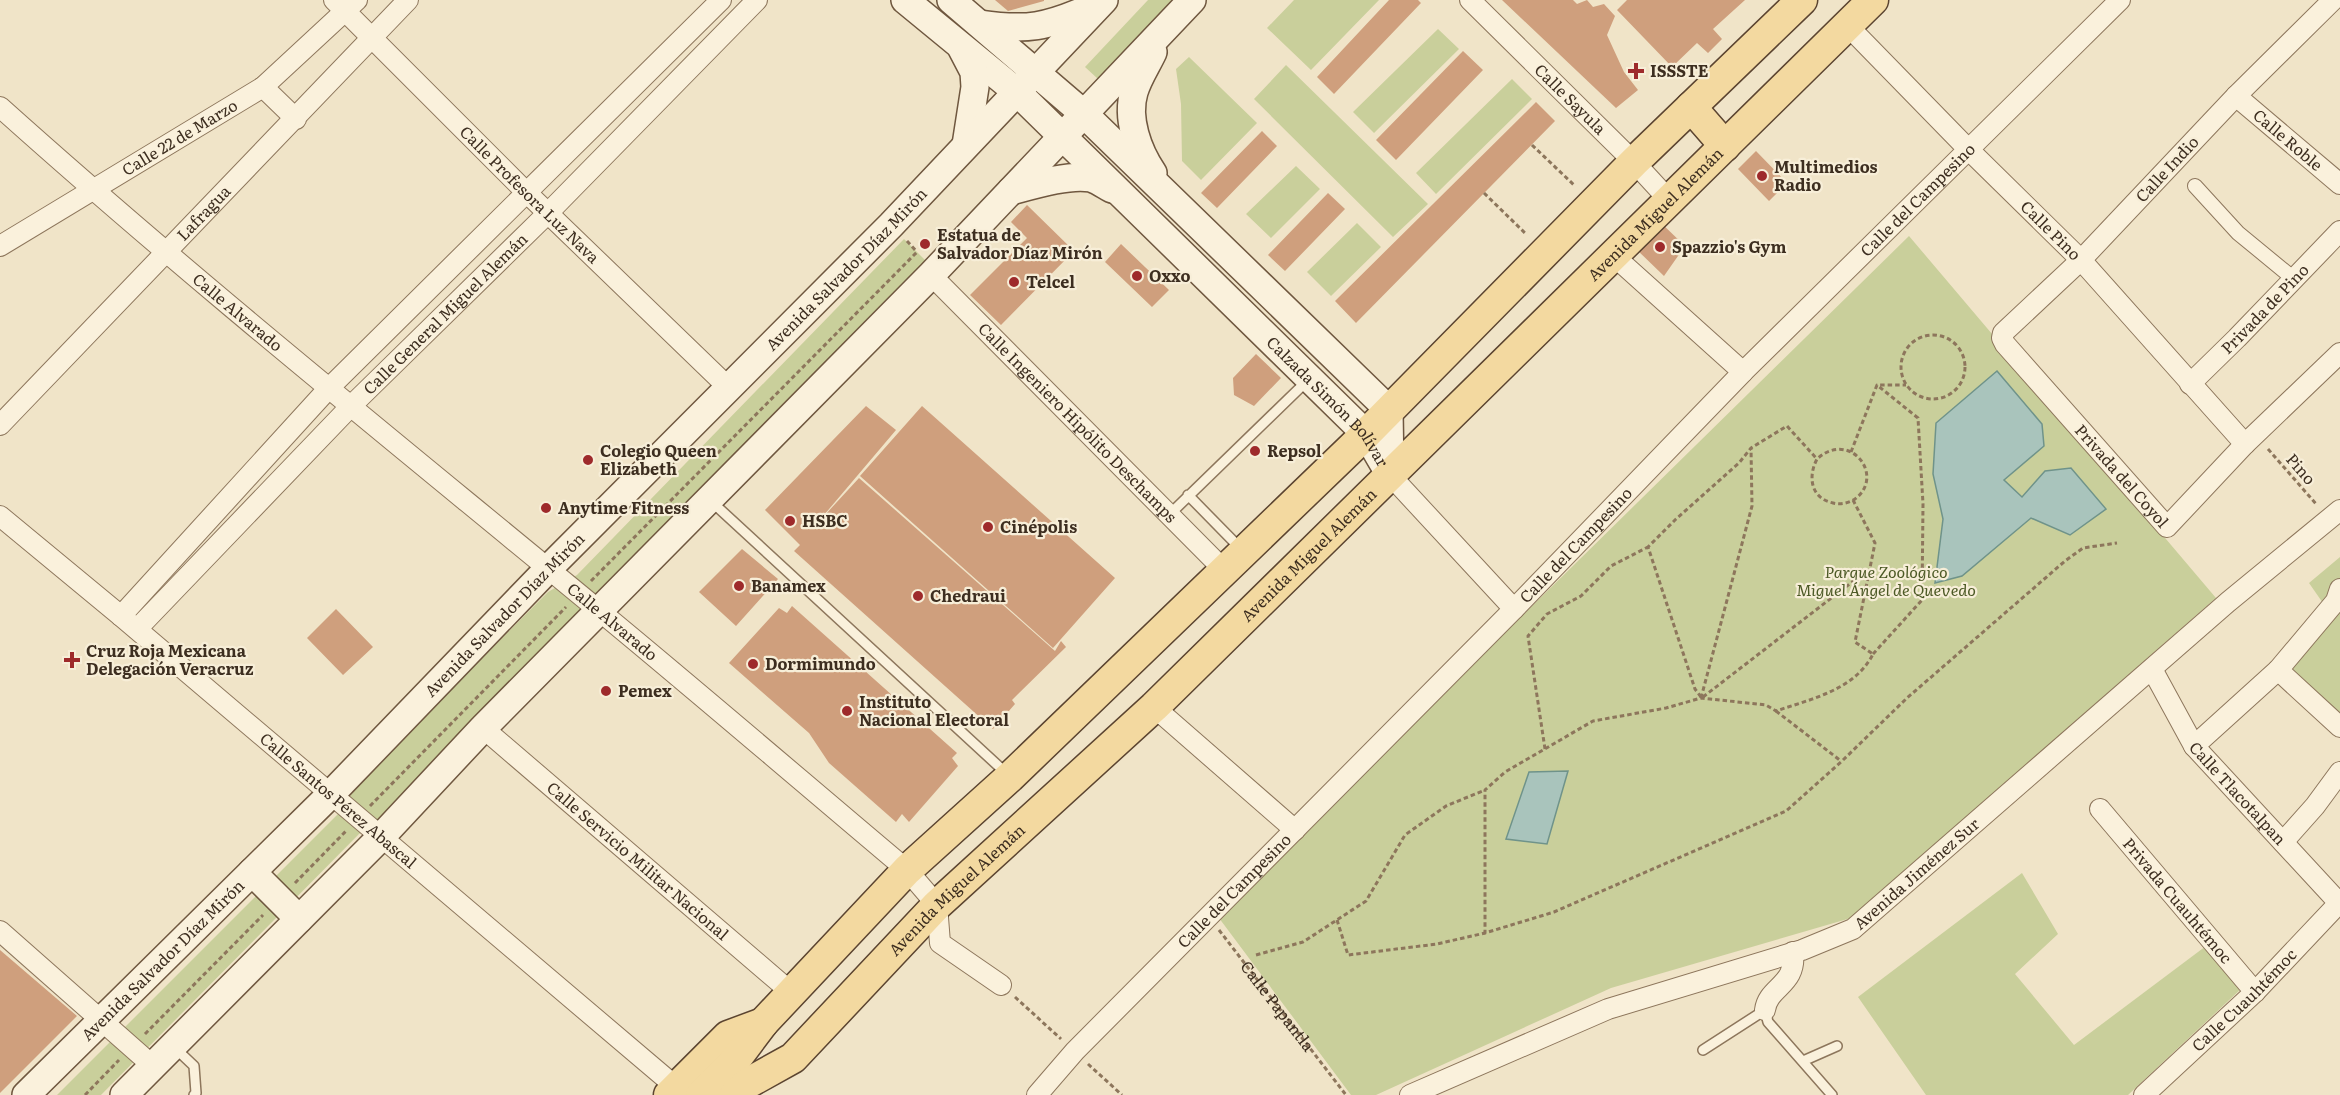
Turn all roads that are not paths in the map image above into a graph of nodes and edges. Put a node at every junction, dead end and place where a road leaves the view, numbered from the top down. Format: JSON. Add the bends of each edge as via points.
{"nodes":[{"id":1,"x":408,"y":0,"type":"edge"},
{"id":2,"x":721,"y":0,"type":"edge"},
{"id":3,"x":756,"y":0,"type":"edge"},
{"id":4,"x":905,"y":0,"type":"edge"},
{"id":5,"x":951,"y":0,"type":"edge"},
{"id":6,"x":1192,"y":0,"type":"edge"},
{"id":7,"x":1470,"y":0,"type":"edge"},
{"id":8,"x":1802,"y":0,"type":"edge"},
{"id":9,"x":1874,"y":0,"type":"edge"},
{"id":10,"x":2120,"y":0,"type":"edge"},
{"id":11,"x":2333,"y":0,"type":"edge"},
{"id":12,"x":1102,"y":2,"type":"edge"},
{"id":13,"x":346,"y":4,"type":"edge"},
{"id":14,"x":980,"y":24,"type":"junction"},
{"id":15,"x":1848,"y":26,"type":"junction"},
{"id":16,"x":1163,"y":30,"type":"junction"},
{"id":17,"x":372,"y":38,"type":"junction"},
{"id":18,"x":960,"y":45,"type":"junction"},
{"id":19,"x":1037,"y":72,"type":"junction"},
{"id":20,"x":264,"y":87,"type":"junction"},
{"id":21,"x":1017,"y":92,"type":"junction"},
{"id":22,"x":2236,"y":96,"type":"junction"},
{"id":23,"x":0,"y":107,"type":"edge"},
{"id":24,"x":1691,"y":107,"type":"junction"},
{"id":25,"x":1084,"y":114,"type":"junction"},
{"id":26,"x":296,"y":118,"type":"junction"},
{"id":27,"x":1063,"y":136,"type":"junction"},
{"id":28,"x":966,"y":145,"type":"junction"},
{"id":29,"x":1725,"y":146,"type":"junction"},
{"id":30,"x":1969,"y":150,"type":"junction"},
{"id":31,"x":1634,"y":162,"type":"junction"},
{"id":32,"x":2340,"y":184,"type":"edge"},
{"id":33,"x":2195,"y":186,"type":"dead end"},
{"id":34,"x":93,"y":190,"type":"junction"},
{"id":35,"x":1010,"y":192,"type":"junction"},
{"id":36,"x":527,"y":193,"type":"junction"},
{"id":37,"x":1167,"y":194,"type":"junction"},
{"id":38,"x":1124,"y":196,"type":"junction"},
{"id":39,"x":1669,"y":200,"type":"junction"},
{"id":40,"x":548,"y":213,"type":"junction"},
{"id":41,"x":2340,"y":231,"type":"edge"},
{"id":42,"x":0,"y":246,"type":"edge"},
{"id":43,"x":166,"y":252,"type":"junction"},
{"id":44,"x":1614,"y":256,"type":"junction"},
{"id":45,"x":2082,"y":260,"type":"junction"},
{"id":46,"x":924,"y":262,"type":"junction"},
{"id":47,"x":2294,"y":279,"type":"junction"},
{"id":48,"x":2002,"y":338,"type":"joint"},
{"id":49,"x":2340,"y":353,"type":"edge"},
{"id":50,"x":1743,"y":372,"type":"junction"},
{"id":51,"x":1309,"y":378,"type":"junction"},
{"id":52,"x":2190,"y":384,"type":"junction"},
{"id":53,"x":328,"y":388,"type":"junction"},
{"id":54,"x":729,"y":388,"type":"junction"},
{"id":55,"x":350,"y":407,"type":"junction"},
{"id":56,"x":1389,"y":410,"type":"junction"},
{"id":57,"x":0,"y":425,"type":"edge"},
{"id":58,"x":1366,"y":434,"type":"junction"},
{"id":59,"x":2250,"y":439,"type":"junction"},
{"id":60,"x":1389,"y":475,"type":"junction"},
{"id":61,"x":1188,"y":495,"type":"junction"},
{"id":62,"x":709,"y":499,"type":"junction"},
{"id":63,"x":1169,"y":515,"type":"junction"},
{"id":64,"x":2335,"y":515,"type":"edge"},
{"id":65,"x":0,"y":516,"type":"edge"},
{"id":66,"x":1234,"y":561,"type":"junction"},
{"id":67,"x":548,"y":569,"type":"junction"},
{"id":68,"x":2340,"y":589,"type":"edge"},
{"id":69,"x":1514,"y":609,"type":"junction"},
{"id":70,"x":600,"y":611,"type":"junction"},
{"id":71,"x":121,"y":616,"type":"junction"},
{"id":72,"x":136,"y":629,"type":"junction"},
{"id":73,"x":2152,"y":669,"type":"junction"},
{"id":74,"x":2278,"y":670,"type":"junction"},
{"id":75,"x":1154,"y":707,"type":"junction"},
{"id":76,"x":2340,"y":727,"type":"edge"},
{"id":77,"x":483,"y":728,"type":"junction"},
{"id":78,"x":2194,"y":746,"type":"junction"},
{"id":79,"x":2340,"y":772,"type":"edge"},
{"id":80,"x":1010,"y":777,"type":"junction"},
{"id":81,"x":331,"y":794,"type":"junction"},
{"id":82,"x":2100,"y":809,"type":"dead end"},
{"id":83,"x":1295,"y":830,"type":"junction"},
{"id":84,"x":381,"y":837,"type":"junction"},
{"id":85,"x":2283,"y":842,"type":"junction"},
{"id":86,"x":908,"y":870,"type":"junction"},
{"id":87,"x":252,"y":872,"type":"junction"},
{"id":88,"x":2340,"y":903,"type":"edge"},
{"id":89,"x":937,"y":905,"type":"junction"},
{"id":90,"x":299,"y":919,"type":"junction"},
{"id":91,"x":0,"y":931,"type":"edge"},
{"id":92,"x":1793,"y":952,"type":"junction"},
{"id":93,"x":1001,"y":985,"type":"dead end"},
{"id":94,"x":2255,"y":992,"type":"junction"},
{"id":95,"x":792,"y":993,"type":"junction"},
{"id":96,"x":1765,"y":1010,"type":"junction"},
{"id":97,"x":102,"y":1020,"type":"junction"},
{"id":98,"x":172,"y":1046,"type":"junction"},
{"id":99,"x":1837,"y":1046,"type":"dead end"},
{"id":100,"x":1702,"y":1050,"type":"dead end"},
{"id":101,"x":793,"y":1058,"type":"junction"},
{"id":102,"x":1803,"y":1061,"type":"junction"},
{"id":103,"x":153,"y":1066,"type":"junction"},
{"id":104,"x":682,"y":1092,"type":"edge"},
{"id":105,"x":26,"y":1095,"type":"edge"},
{"id":106,"x":124,"y":1095,"type":"edge"},
{"id":107,"x":194,"y":1095,"type":"edge"},
{"id":108,"x":735,"y":1095,"type":"edge"},
{"id":109,"x":767,"y":1095,"type":"edge"},
{"id":110,"x":1037,"y":1095,"type":"edge"},
{"id":111,"x":1410,"y":1095,"type":"edge"},
{"id":112,"x":1832,"y":1095,"type":"edge"},
{"id":113,"x":2144,"y":1095,"type":"edge"}],
"edges":[{"from":1,"to":17,"type":"street","name":"Lafragua"},
{"from":2,"to":36,"type":"street","name":"Calle General Miguel Alemán"},
{"from":3,"to":40,"type":"street","name":"Calle General Miguel Alemán"},
{"from":4,"to":18,"type":"main road","name":"Calzada Simón Bolívar"},
{"from":5,"to":14,"type":"main road","name":"Calzada Simón Bolívar"},
{"from":6,"to":16,"type":"main road"},
{"from":7,"to":31,"type":"street","name":"Calle Sayula"},
{"from":8,"to":24,"type":"main road"},
{"from":9,"to":15,"type":"main road","name":"Avenida Miguel Alemán"},
{"from":10,"to":30,"type":"street","name":"Calle del Campesino"},
{"from":11,"to":22,"type":"street","name":"Calle Indio"},
{"from":12,"to":14,"type":"main road","via":[[1045,26],[1010,28]]},
{"from":12,"to":19,"type":"main road","name":"Avenida Salvador Díaz Mirón"},
{"from":13,"to":17,"type":"street","name":"Calle Profesora Luz Nava"},
{"from":13,"to":20,"type":"street","name":"Calle 22 de Marzo"},
{"from":14,"to":19,"type":"main road","name":"Calzada Simón Bolívar"},
{"from":15,"to":29,"type":"main road","name":"Avenida Miguel Alemán"},
{"from":15,"to":30,"type":"street","name":"Calle Pino"},
{"from":16,"to":25,"type":"main road"},
{"from":16,"to":37,"type":"main road","via":[[1134,92],[1131,115],[1147,164]]},
{"from":17,"to":26,"type":"street","name":"Lafragua"},
{"from":17,"to":36,"type":"street","name":"Calle Profesora Luz Nava"},
{"from":18,"to":21,"type":"main road","name":"Calzada Simón Bolívar"},
{"from":18,"to":28,"type":"main road","via":[[975,80]]},
{"from":19,"to":21,"type":"main road","name":"Avenida Salvador Díaz Mirón"},
{"from":19,"to":25,"type":"main road","name":"Calzada Simón Bolívar"},
{"from":20,"to":26,"type":"street"},
{"from":20,"to":34,"type":"street","name":"Calle 22 de Marzo"},
{"from":21,"to":27,"type":"main road","name":"Calzada Simón Bolívar"},
{"from":21,"to":28,"type":"main road","name":"Avenida Salvador Díaz Mirón"},
{"from":22,"to":32,"type":"street","name":"Calle Roble"},
{"from":22,"to":45,"type":"street","name":"Calle Indio"},
{"from":23,"to":34,"type":"street","name":"Calle Alvarado"},
{"from":24,"to":29,"type":"main road"},
{"from":24,"to":31,"type":"main road"},
{"from":25,"to":27,"type":"main road"},
{"from":25,"to":37,"type":"main road","name":"Calzada Simón Bolívar"},
{"from":26,"to":43,"type":"street","name":"Lafragua"},
{"from":27,"to":35,"type":"main road"},
{"from":27,"to":38,"type":"main road","name":"Calzada Simón Bolívar"},
{"from":28,"to":54,"type":"main road","name":"Avenida Salvador Díaz Mirón"},
{"from":29,"to":39,"type":"main road","name":"Avenida Miguel Alemán"},
{"from":30,"to":45,"type":"street","name":"Calle Pino"},
{"from":30,"to":50,"type":"street","name":"Calle del Campesino"},
{"from":31,"to":39,"type":"street","name":"Calle Sayula"},
{"from":31,"to":56,"type":"main road"},
{"from":33,"to":47,"type":"street","via":[[2238,233]]},
{"from":34,"to":42,"type":"street","name":"Calle 22 de Marzo"},
{"from":34,"to":43,"type":"street","name":"Calle Alvarado"},
{"from":35,"to":38,"type":"main road","via":[[1092,178]]},
{"from":35,"to":46,"type":"main road"},
{"from":36,"to":40,"type":"street","name":"Calle Profesora Luz Nava"},
{"from":36,"to":53,"type":"street","name":"Calle General Miguel Alemán"},
{"from":37,"to":56,"type":"main road","name":"Calzada Simón Bolívar"},
{"from":38,"to":51,"type":"main road","name":"Calzada Simón Bolívar"},
{"from":39,"to":44,"type":"main road","name":"Avenida Miguel Alemán"},
{"from":40,"to":54,"type":"street","name":"Calle Profesora Luz Nava"},
{"from":40,"to":55,"type":"street","name":"Calle General Miguel Alemán"},
{"from":41,"to":47,"type":"street","name":"Privada de Pino"},
{"from":43,"to":53,"type":"street","name":"Calle Alvarado"},
{"from":43,"to":57,"type":"street","name":"Lafragua"},
{"from":44,"to":50,"type":"street"},
{"from":44,"to":60,"type":"main road","name":"Avenida Miguel Alemán"},
{"from":45,"to":48,"type":"street","name":"Calle Indio"},
{"from":45,"to":52,"type":"street","name":"Calle Pino"},
{"from":46,"to":62,"type":"main road"},
{"from":46,"to":63,"type":"street","name":"Calle Ingeniero Hipólito Deschamps"},
{"from":47,"to":52,"type":"street","name":"Privada de Pino"},
{"from":48,"to":59,"type":"street","name":"Privada del Coyol","via":[[2167,528]]},
{"from":49,"to":59,"type":"street"},
{"from":50,"to":69,"type":"street","name":"Calle del Campesino"},
{"from":51,"to":58,"type":"main road","name":"Calzada Simón Bolívar"},
{"from":51,"to":61,"type":"lane"},
{"from":52,"to":59,"type":"street","name":"Calle Pino"},
{"from":53,"to":55,"type":"street","name":"Calle Alvarado"},
{"from":53,"to":71,"type":"street","name":"Calle General Miguel Alemán"},
{"from":54,"to":67,"type":"main road","name":"Avenida Salvador Díaz Mirón"},
{"from":55,"to":67,"type":"street","name":"Calle Alvarado"},
{"from":55,"to":72,"type":"street","name":"Calle General Miguel Alemán"},
{"from":56,"to":58,"type":"main road"},
{"from":56,"to":60,"type":"main road","name":"Calzada Simón Bolívar"},
{"from":58,"to":60,"type":"main road","name":"Calzada Simón Bolívar"},
{"from":58,"to":66,"type":"main road"},
{"from":60,"to":69,"type":"street"},
{"from":60,"to":75,"type":"main road","name":"Avenida Miguel Alemán"},
{"from":61,"to":63,"type":"lane"},
{"from":61,"to":66,"type":"lane"},
{"from":62,"to":70,"type":"main road"},
{"from":62,"to":80,"type":"lane"},
{"from":63,"to":66,"type":"street","name":"Calle Ingeniero Hipólito Deschamps"},
{"from":64,"to":73,"type":"street","name":"Avenida Jiménez Sur"},
{"from":65,"to":71,"type":"street","name":"Calle Santos Pérez Abascal"},
{"from":66,"to":80,"type":"main road"},
{"from":67,"to":70,"type":"street","name":"Calle Alvarado"},
{"from":67,"to":81,"type":"main road","name":"Avenida Salvador Díaz Mirón"},
{"from":68,"to":74,"type":"street","via":[[2336,601]]},
{"from":69,"to":83,"type":"street","name":"Calle del Campesino"},
{"from":70,"to":77,"type":"main road"},
{"from":70,"to":86,"type":"street","name":"Calle Alvarado"},
{"from":71,"to":72,"type":"street","name":"Calle Santos Pérez Abascal"},
{"from":72,"to":81,"type":"street","name":"Calle Santos Pérez Abascal"},
{"from":73,"to":78,"type":"street","name":"Calle Tlacotalpan"},
{"from":73,"to":92,"type":"street","name":"Avenida Jiménez Sur","via":[[1853,929]]},
{"from":74,"to":76,"type":"street"},
{"from":74,"to":78,"type":"street"},
{"from":75,"to":83,"type":"street"},
{"from":75,"to":89,"type":"main road","name":"Avenida Miguel Alemán"},
{"from":77,"to":84,"type":"main road"},
{"from":77,"to":95,"type":"street","name":"Calle Servicio Militar Nacional"},
{"from":78,"to":85,"type":"street","name":"Calle Tlacotalpan"},
{"from":79,"to":85,"type":"street"},
{"from":80,"to":86,"type":"main road"},
{"from":81,"to":84,"type":"street","name":"Calle Santos Pérez Abascal"},
{"from":81,"to":87,"type":"main road","name":"Avenida Salvador Díaz Mirón"},
{"from":82,"to":94,"type":"street","name":"Privada Cuauhtémoc"},
{"from":83,"to":110,"type":"street","name":"Calle del Campesino","via":[[1075,1051]]},
{"from":84,"to":90,"type":"main road"},
{"from":84,"to":104,"type":"street","name":"Calle Santos Pérez Abascal"},
{"from":85,"to":88,"type":"street","name":"Calle Tlacotalpan"},
{"from":86,"to":89,"type":"street","name":"Calle Alvarado"},
{"from":86,"to":95,"type":"main road"},
{"from":87,"to":90,"type":"main road"},
{"from":87,"to":97,"type":"main road","name":"Avenida Salvador Díaz Mirón"},
{"from":88,"to":94,"type":"street","name":"Calle Cuauhtémoc"},
{"from":89,"to":93,"type":"street","via":[[940,943]]},
{"from":89,"to":101,"type":"main road","name":"Avenida Miguel Alemán"},
{"from":90,"to":98,"type":"main road"},
{"from":91,"to":97,"type":"street"},
{"from":92,"to":96,"type":"street","via":[[1792,973]]},
{"from":92,"to":111,"type":"street","name":"Avenida Jiménez Sur","via":[[1608,1009]]},
{"from":94,"to":113,"type":"street","name":"Calle Cuauhtémoc"},
{"from":95,"to":104,"type":"main road","via":[[733,1063]]},
{"from":96,"to":100,"type":"lane"},
{"from":96,"to":102,"type":"lane","via":[[1768,1022]]},
{"from":97,"to":103,"type":"street"},
{"from":97,"to":105,"type":"main road","name":"Avenida Salvador Díaz Mirón"},
{"from":98,"to":103,"type":"main road"},
{"from":98,"to":107,"type":"lane","via":[[194,1066]]},
{"from":99,"to":102,"type":"lane"},
{"from":101,"to":108,"type":"main road","name":"Avenida Miguel Alemán","via":[[748,1083]]},
{"from":101,"to":109,"type":"main road"},
{"from":102,"to":112,"type":"lane"},
{"from":103,"to":106,"type":"main road"}]}
